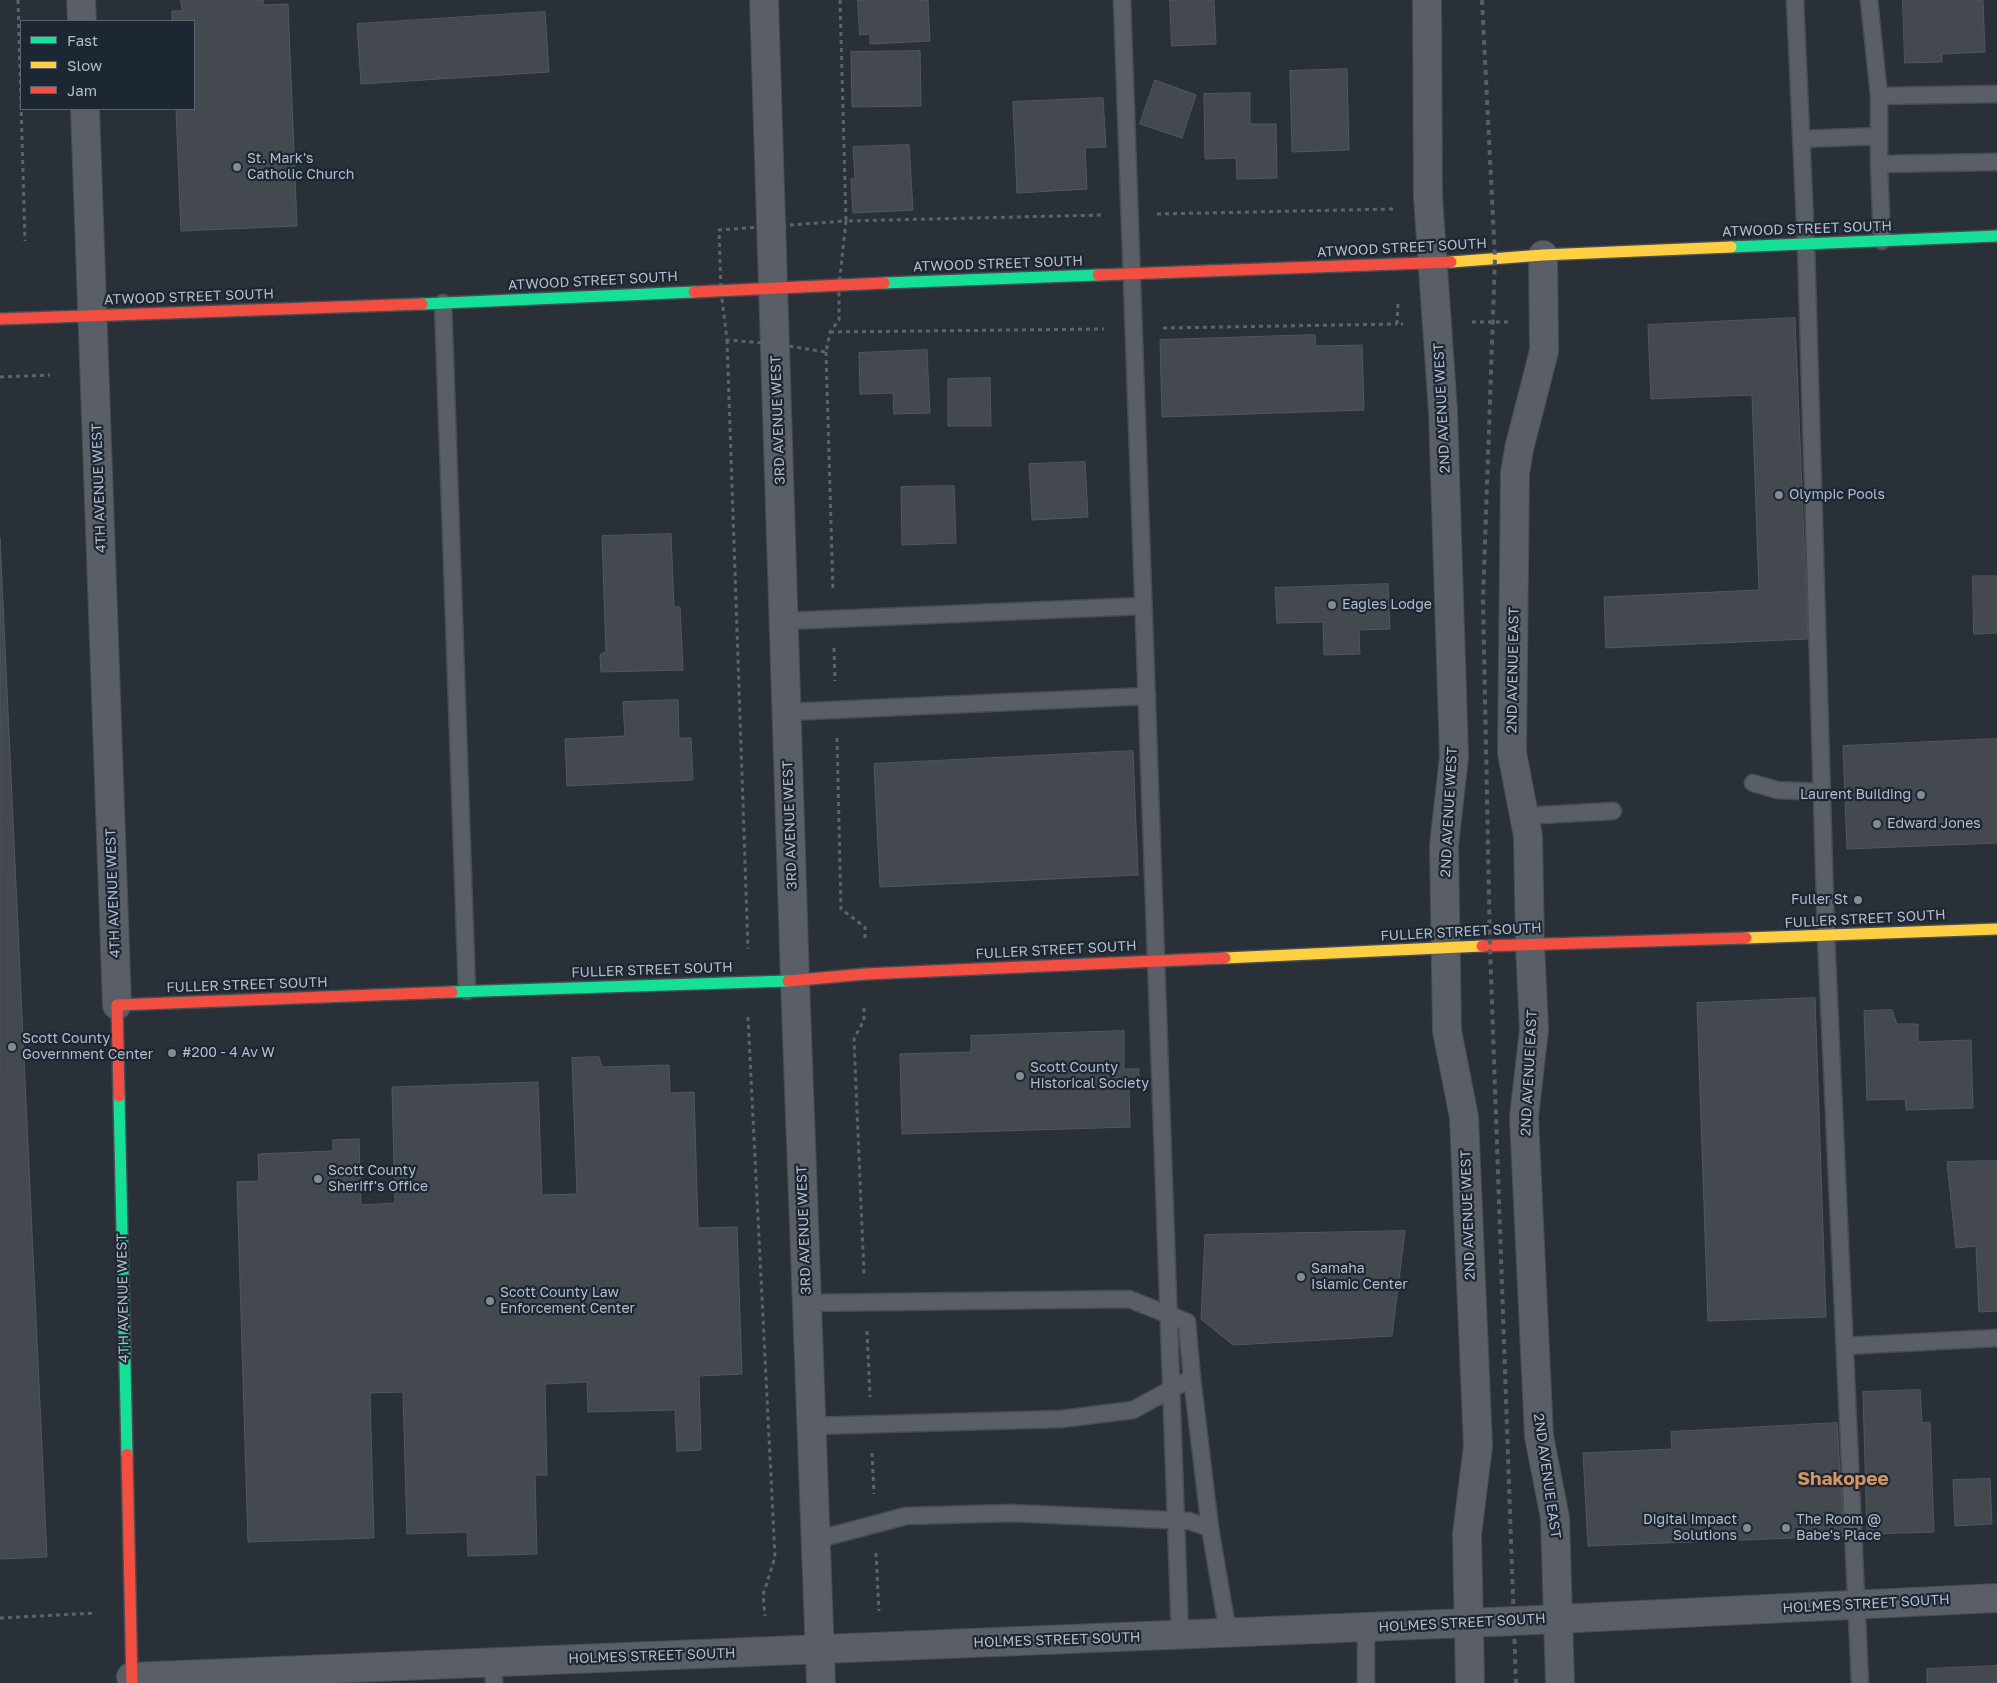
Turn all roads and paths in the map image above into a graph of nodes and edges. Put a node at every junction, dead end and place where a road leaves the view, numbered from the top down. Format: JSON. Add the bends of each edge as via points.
{"nodes":[{"id":1,"x":18,"y":0,"type":"edge"},
{"id":2,"x":82,"y":0,"type":"edge"},
{"id":3,"x":764,"y":0,"type":"edge"},
{"id":4,"x":1122,"y":0,"type":"edge"},
{"id":5,"x":1427,"y":0,"type":"edge"},
{"id":6,"x":1795,"y":0,"type":"edge"},
{"id":7,"x":1869,"y":0,"type":"edge"},
{"id":8,"x":82,"y":20,"type":"edge"},
{"id":9,"x":20,"y":69,"type":"edge"},
{"id":10,"x":1997,"y":94,"type":"edge"},
{"id":11,"x":1880,"y":96,"type":"junction"},
{"id":12,"x":21,"y":110,"type":"edge"},
{"id":13,"x":85,"y":110,"type":"edge"},
{"id":14,"x":1879,"y":136,"type":"junction"},
{"id":15,"x":1801,"y":139,"type":"junction"},
{"id":16,"x":1997,"y":162,"type":"edge"},
{"id":17,"x":1878,"y":164,"type":"junction"},
{"id":18,"x":1997,"y":236,"type":"edge"},
{"id":19,"x":25,"y":241,"type":"dead end"},
{"id":20,"x":1882,"y":241,"type":"junction"},
{"id":21,"x":1806,"y":244,"type":"junction"},
{"id":22,"x":1543,"y":255,"type":"junction"},
{"id":23,"x":1434,"y":263,"type":"junction"},
{"id":24,"x":1132,"y":274,"type":"junction"},
{"id":25,"x":773,"y":289,"type":"junction"},
{"id":26,"x":444,"y":303,"type":"junction"},
{"id":27,"x":93,"y":315,"type":"junction"},
{"id":28,"x":0,"y":318,"type":"edge"},
{"id":29,"x":50,"y":375,"type":"dead end"},
{"id":30,"x":0,"y":377,"type":"edge"},
{"id":31,"x":1143,"y":606,"type":"junction"},
{"id":32,"x":785,"y":621,"type":"junction"},
{"id":33,"x":1147,"y":696,"type":"junction"},
{"id":34,"x":787,"y":712,"type":"junction"},
{"id":35,"x":1753,"y":783,"type":"dead end"},
{"id":36,"x":1822,"y":792,"type":"junction"},
{"id":37,"x":1612,"y":811,"type":"dead end"},
{"id":38,"x":1524,"y":816,"type":"junction"},
{"id":39,"x":1997,"y":928,"type":"edge"},
{"id":40,"x":1826,"y":936,"type":"junction"},
{"id":41,"x":1530,"y":945,"type":"junction"},
{"id":42,"x":1445,"y":948,"type":"junction"},
{"id":43,"x":1156,"y":961,"type":"junction"},
{"id":44,"x":795,"y":981,"type":"junction"},
{"id":45,"x":467,"y":991,"type":"junction"},
{"id":46,"x":117,"y":1005,"type":"junction"},
{"id":47,"x":806,"y":1303,"type":"junction"},
{"id":48,"x":1169,"y":1315,"type":"junction"},
{"id":49,"x":1997,"y":1338,"type":"edge"},
{"id":50,"x":1845,"y":1346,"type":"junction"},
{"id":51,"x":1192,"y":1378,"type":"junction"},
{"id":52,"x":1172,"y":1389,"type":"junction"},
{"id":53,"x":811,"y":1426,"type":"junction"},
{"id":54,"x":1176,"y":1520,"type":"junction"},
{"id":55,"x":1210,"y":1528,"type":"junction"},
{"id":56,"x":815,"y":1540,"type":"junction"},
{"id":57,"x":1997,"y":1598,"type":"edge"},
{"id":58,"x":1857,"y":1605,"type":"junction"},
{"id":59,"x":96,"y":1613,"type":"dead end"},
{"id":60,"x":0,"y":1618,"type":"edge"},
{"id":61,"x":1560,"y":1618,"type":"junction"},
{"id":62,"x":1469,"y":1623,"type":"junction"},
{"id":63,"x":1366,"y":1627,"type":"junction"},
{"id":64,"x":1228,"y":1633,"type":"junction"},
{"id":65,"x":1180,"y":1635,"type":"junction"},
{"id":66,"x":819,"y":1650,"type":"junction"},
{"id":67,"x":494,"y":1673,"type":"edge"},
{"id":68,"x":127,"y":1681,"type":"edge"},
{"id":69,"x":821,"y":1683,"type":"edge"},
{"id":70,"x":1366,"y":1683,"type":"edge"},
{"id":71,"x":1470,"y":1683,"type":"edge"},
{"id":72,"x":1560,"y":1683,"type":"edge"},
{"id":73,"x":1860,"y":1683,"type":"edge"}],
"edges":[{"from":1,"to":9,"type":"path"},
{"from":2,"to":8,"type":"street"},
{"from":3,"to":25,"type":"street","name":"3RD AVENUE WEST"},
{"from":4,"to":24,"type":"lane"},
{"from":5,"to":23,"type":"street","name":"2ND AVENUE WEST","via":[[1428,197]]},
{"from":6,"to":15,"type":"lane"},
{"from":7,"to":11,"type":"lane"},
{"from":10,"to":11,"type":"lane"},
{"from":11,"to":14,"type":"lane"},
{"from":12,"to":19,"type":"path"},
{"from":13,"to":27,"type":"street","name":"4TH AVENUE WEST"},
{"from":14,"to":15,"type":"lane"},
{"from":14,"to":17,"type":"lane"},
{"from":15,"to":21,"type":"lane"},
{"from":16,"to":17,"type":"lane"},
{"from":17,"to":20,"type":"lane"},
{"from":18,"to":20,"type":"street","name":"ATWOOD STREET SOUTH"},
{"from":20,"to":21,"type":"street","name":"ATWOOD STREET SOUTH"},
{"from":21,"to":22,"type":"street","name":"ATWOOD STREET SOUTH"},
{"from":21,"to":36,"type":"lane"},
{"from":22,"to":23,"type":"street","name":"ATWOOD STREET SOUTH"},
{"from":22,"to":38,"type":"street","name":"2ND AVENUE EAST","via":[[1544,351],[1515,472],[1512,754]]},
{"from":23,"to":24,"type":"street","name":"ATWOOD STREET SOUTH"},
{"from":23,"to":42,"type":"street","name":"2ND AVENUE WEST","via":[[1443,411],[1454,756],[1444,844]]},
{"from":24,"to":25,"type":"street","name":"ATWOOD STREET SOUTH"},
{"from":24,"to":31,"type":"lane"},
{"from":25,"to":26,"type":"street","name":"ATWOOD STREET SOUTH"},
{"from":25,"to":32,"type":"street","name":"3RD AVENUE WEST"},
{"from":26,"to":27,"type":"street","name":"ATWOOD STREET SOUTH"},
{"from":26,"to":45,"type":"lane"},
{"from":27,"to":28,"type":"street","name":"ATWOOD STREET SOUTH"},
{"from":27,"to":46,"type":"street","name":"4TH AVENUE WEST"},
{"from":29,"to":30,"type":"path"},
{"from":31,"to":32,"type":"lane"},
{"from":31,"to":33,"type":"lane"},
{"from":32,"to":34,"type":"street","name":"3RD AVENUE WEST"},
{"from":33,"to":34,"type":"lane"},
{"from":33,"to":43,"type":"lane"},
{"from":34,"to":44,"type":"street","name":"3RD AVENUE WEST"},
{"from":35,"to":36,"type":"lane","via":[[1777,790]]},
{"from":36,"to":40,"type":"lane"},
{"from":37,"to":38,"type":"lane"},
{"from":38,"to":41,"type":"street","name":"2ND AVENUE EAST","via":[[1528,836]]},
{"from":39,"to":40,"type":"street","name":"FULLER STREET SOUTH"},
{"from":40,"to":41,"type":"street","name":"FULLER STREET SOUTH"},
{"from":40,"to":50,"type":"lane"},
{"from":41,"to":42,"type":"street","name":"FULLER STREET SOUTH"},
{"from":41,"to":61,"type":"street","name":"2ND AVENUE EAST","via":[[1534,1030],[1524,1127],[1539,1436],[1555,1518]]},
{"from":42,"to":43,"type":"street","name":"FULLER STREET SOUTH"},
{"from":42,"to":62,"type":"street","name":"2ND AVENUE WEST","via":[[1447,1031],[1464,1117],[1478,1446],[1467,1534]]},
{"from":43,"to":44,"type":"street","name":"FULLER STREET SOUTH","via":[[865,974]]},
{"from":43,"to":48,"type":"lane"},
{"from":44,"to":45,"type":"street","name":"FULLER STREET SOUTH"},
{"from":44,"to":47,"type":"street","name":"3RD AVENUE WEST"},
{"from":45,"to":46,"type":"street","name":"FULLER STREET SOUTH"},
{"from":46,"to":68,"type":"street","name":"4TH AVENUE WEST"},
{"from":47,"to":48,"type":"lane","via":[[1129,1299]]},
{"from":47,"to":53,"type":"street","name":"3RD AVENUE WEST"},
{"from":48,"to":51,"type":"lane","via":[[1186,1322]]},
{"from":48,"to":52,"type":"lane"},
{"from":49,"to":50,"type":"lane"},
{"from":50,"to":58,"type":"lane"},
{"from":51,"to":52,"type":"lane"},
{"from":51,"to":55,"type":"lane"},
{"from":52,"to":53,"type":"lane","via":[[1132,1410],[1060,1419]]},
{"from":52,"to":54,"type":"lane"},
{"from":53,"to":56,"type":"street","name":"3RD AVENUE WEST"},
{"from":54,"to":55,"type":"lane"},
{"from":54,"to":56,"type":"lane","via":[[1011,1513],[906,1516]]},
{"from":54,"to":65,"type":"lane"},
{"from":55,"to":64,"type":"lane"},
{"from":56,"to":66,"type":"street","name":"3RD AVENUE WEST"},
{"from":57,"to":58,"type":"street","name":"HOLMES STREET SOUTH"},
{"from":58,"to":61,"type":"street","name":"HOLMES STREET SOUTH"},
{"from":58,"to":73,"type":"lane"},
{"from":59,"to":60,"type":"path"},
{"from":61,"to":62,"type":"street","name":"HOLMES STREET SOUTH"},
{"from":61,"to":72,"type":"street","name":"2ND AVENUE EAST"},
{"from":62,"to":63,"type":"street","name":"HOLMES STREET SOUTH"},
{"from":62,"to":71,"type":"street"},
{"from":63,"to":64,"type":"street","name":"HOLMES STREET SOUTH"},
{"from":63,"to":70,"type":"lane"},
{"from":64,"to":65,"type":"street","name":"HOLMES STREET SOUTH"},
{"from":65,"to":66,"type":"street","name":"HOLMES STREET SOUTH"},
{"from":66,"to":67,"type":"street","name":"HOLMES STREET SOUTH"},
{"from":66,"to":69,"type":"street","name":"3RD AVENUE WEST"},
{"from":67,"to":68,"type":"street","name":"HOLMES STREET SOUTH"}]}
